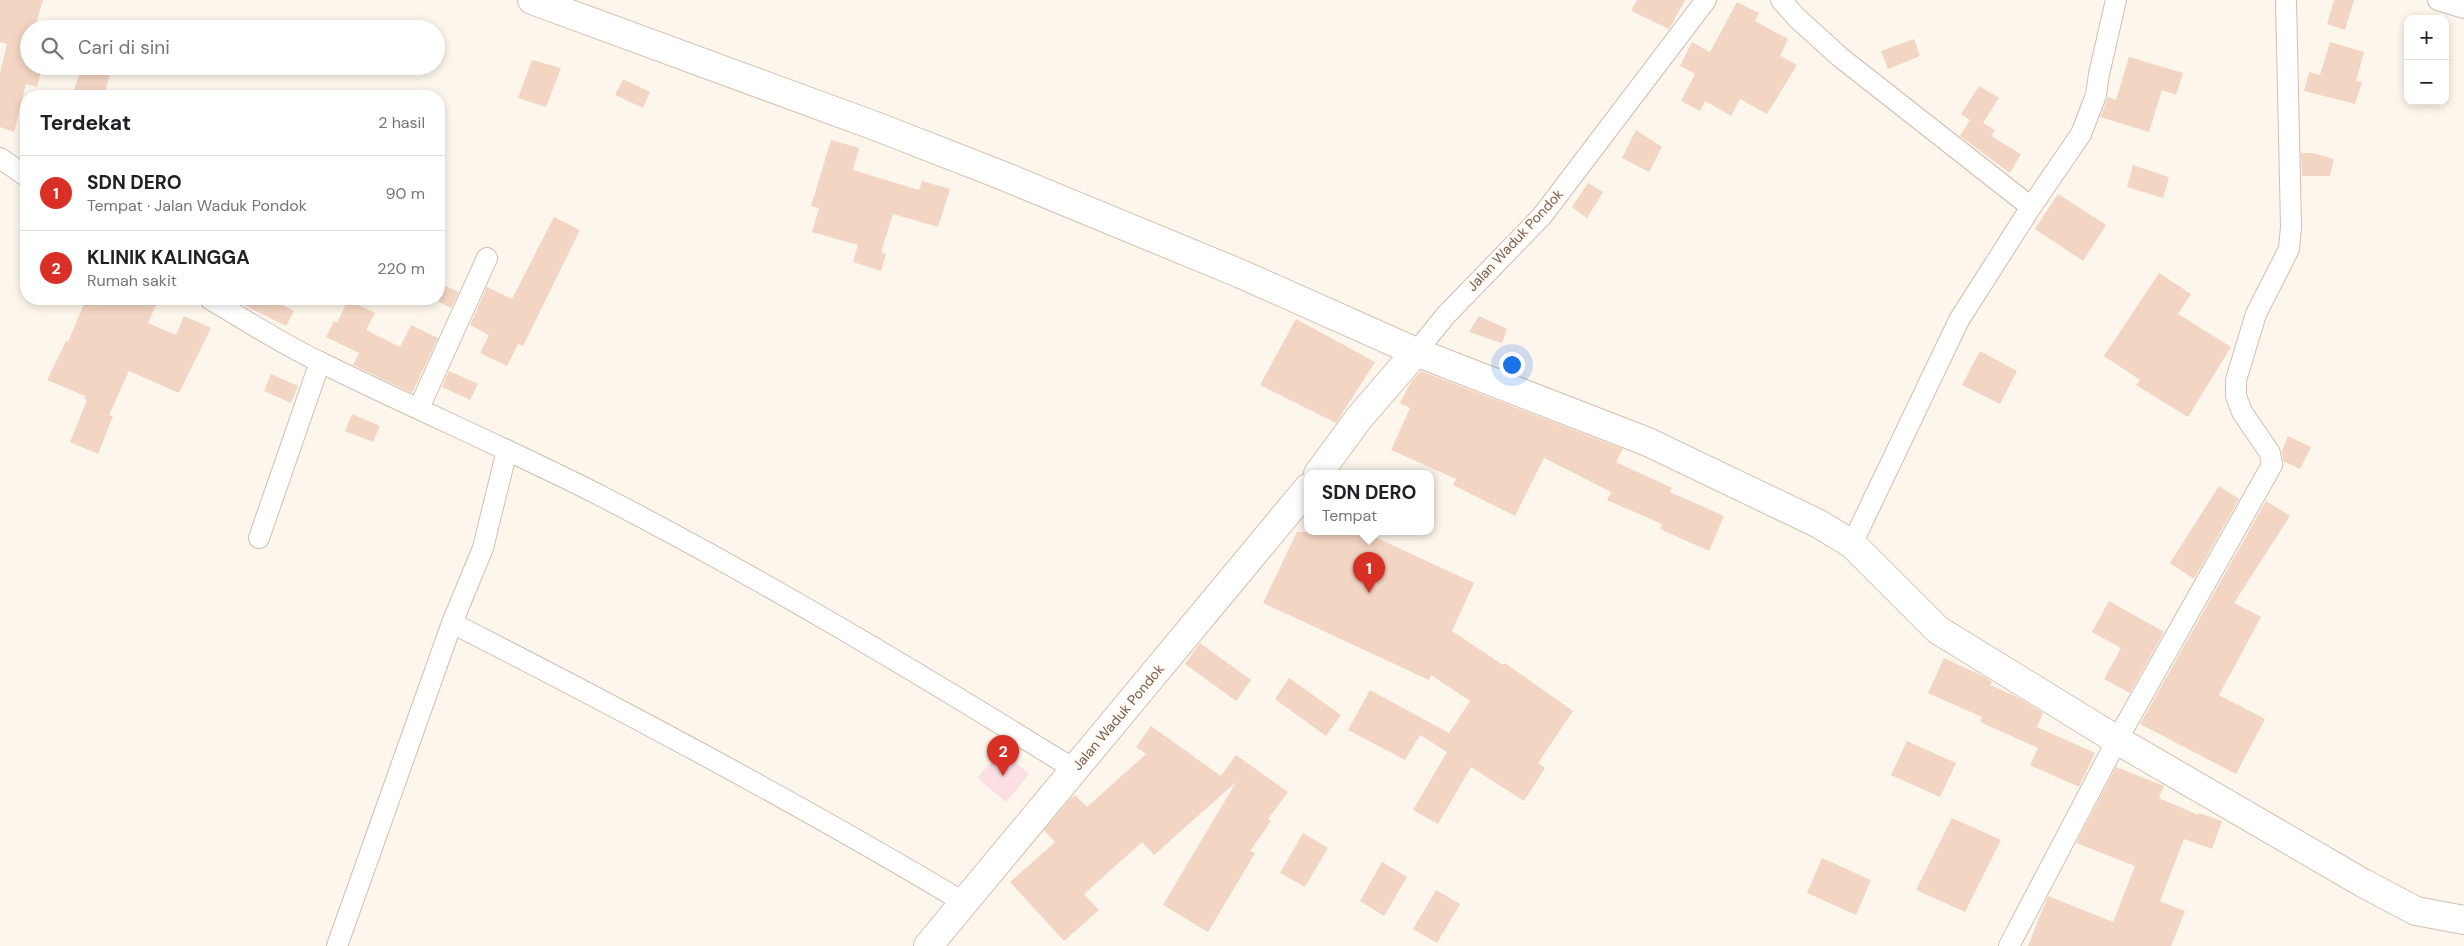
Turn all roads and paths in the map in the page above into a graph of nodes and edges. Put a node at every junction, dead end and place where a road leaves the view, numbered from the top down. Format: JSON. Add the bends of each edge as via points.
{"nodes":[{"id":1,"x":532,"y":0,"type":"edge"},
{"id":2,"x":1706,"y":0,"type":"edge"},
{"id":3,"x":1781,"y":0,"type":"edge"},
{"id":4,"x":2116,"y":0,"type":"edge"},
{"id":5,"x":2286,"y":0,"type":"edge"},
{"id":6,"x":2438,"y":0,"type":"edge"},
{"id":7,"x":2464,"y":8,"type":"edge"},
{"id":8,"x":0,"y":158,"type":"edge"},
{"id":9,"x":20,"y":172,"type":"edge"},
{"id":10,"x":2031,"y":207,"type":"junction"},
{"id":11,"x":487,"y":258,"type":"dead end"},
{"id":12,"x":220,"y":305,"type":"edge"},
{"id":13,"x":1416,"y":352,"type":"junction"},
{"id":14,"x":320,"y":362,"type":"junction"},
{"id":15,"x":419,"y":408,"type":"junction"},
{"id":16,"x":507,"y":450,"type":"junction"},
{"id":17,"x":1321,"y":470,"type":"edge"},
{"id":18,"x":1304,"y":493,"type":"edge"},
{"id":19,"x":259,"y":538,"type":"dead end"},
{"id":20,"x":1852,"y":544,"type":"junction"},
{"id":21,"x":452,"y":623,"type":"junction"},
{"id":22,"x":2117,"y":740,"type":"junction"},
{"id":23,"x":1074,"y":769,"type":"junction"},
{"id":24,"x":965,"y":902,"type":"junction"},
{"id":25,"x":2464,"y":920,"type":"edge"},
{"id":26,"x":337,"y":946,"type":"edge"},
{"id":27,"x":928,"y":946,"type":"edge"},
{"id":28,"x":2009,"y":946,"type":"edge"}],
"edges":[{"from":1,"to":13,"type":"street","via":[[1001,175],[1241,274]]},
{"from":2,"to":13,"type":"street","name":"Jalan Waduk Pondok","via":[[1542,216],[1446,314]]},
{"from":3,"to":10,"type":"street","via":[[1840,57]]},
{"from":4,"to":10,"type":"street","via":[[2096,95],[2081,134]]},
{"from":5,"to":22,"type":"street","via":[[2289,249],[2256,314],[2236,380],[2236,396],[2242,412],[2270,453],[2272,465]]},
{"from":6,"to":7,"type":"street"},
{"from":8,"to":9,"type":"street"},
{"from":10,"to":20,"type":"street","via":[[1960,320]]},
{"from":11,"to":15,"type":"street"},
{"from":12,"to":14,"type":"street"},
{"from":13,"to":17,"type":"street","name":"Jalan Waduk Pondok","via":[[1359,418]]},
{"from":13,"to":20,"type":"street","via":[[1648,442],[1819,524]]},
{"from":14,"to":15,"type":"street"},
{"from":14,"to":19,"type":"street"},
{"from":15,"to":16,"type":"street"},
{"from":16,"to":21,"type":"street","via":[[483,548]]},
{"from":16,"to":23,"type":"street","via":[[723,562],[942,688]]},
{"from":18,"to":23,"type":"street","name":"Jalan Waduk Pondok"},
{"from":20,"to":22,"type":"street","via":[[1938,630]]},
{"from":21,"to":24,"type":"street","via":[[853,836]]},
{"from":21,"to":26,"type":"street"},
{"from":22,"to":25,"type":"street","via":[[2416,911]]},
{"from":22,"to":28,"type":"street"},
{"from":23,"to":24,"type":"street","name":"Jalan Waduk Pondok"},
{"from":24,"to":27,"type":"street","name":"Jalan Waduk Pondok"}]}
